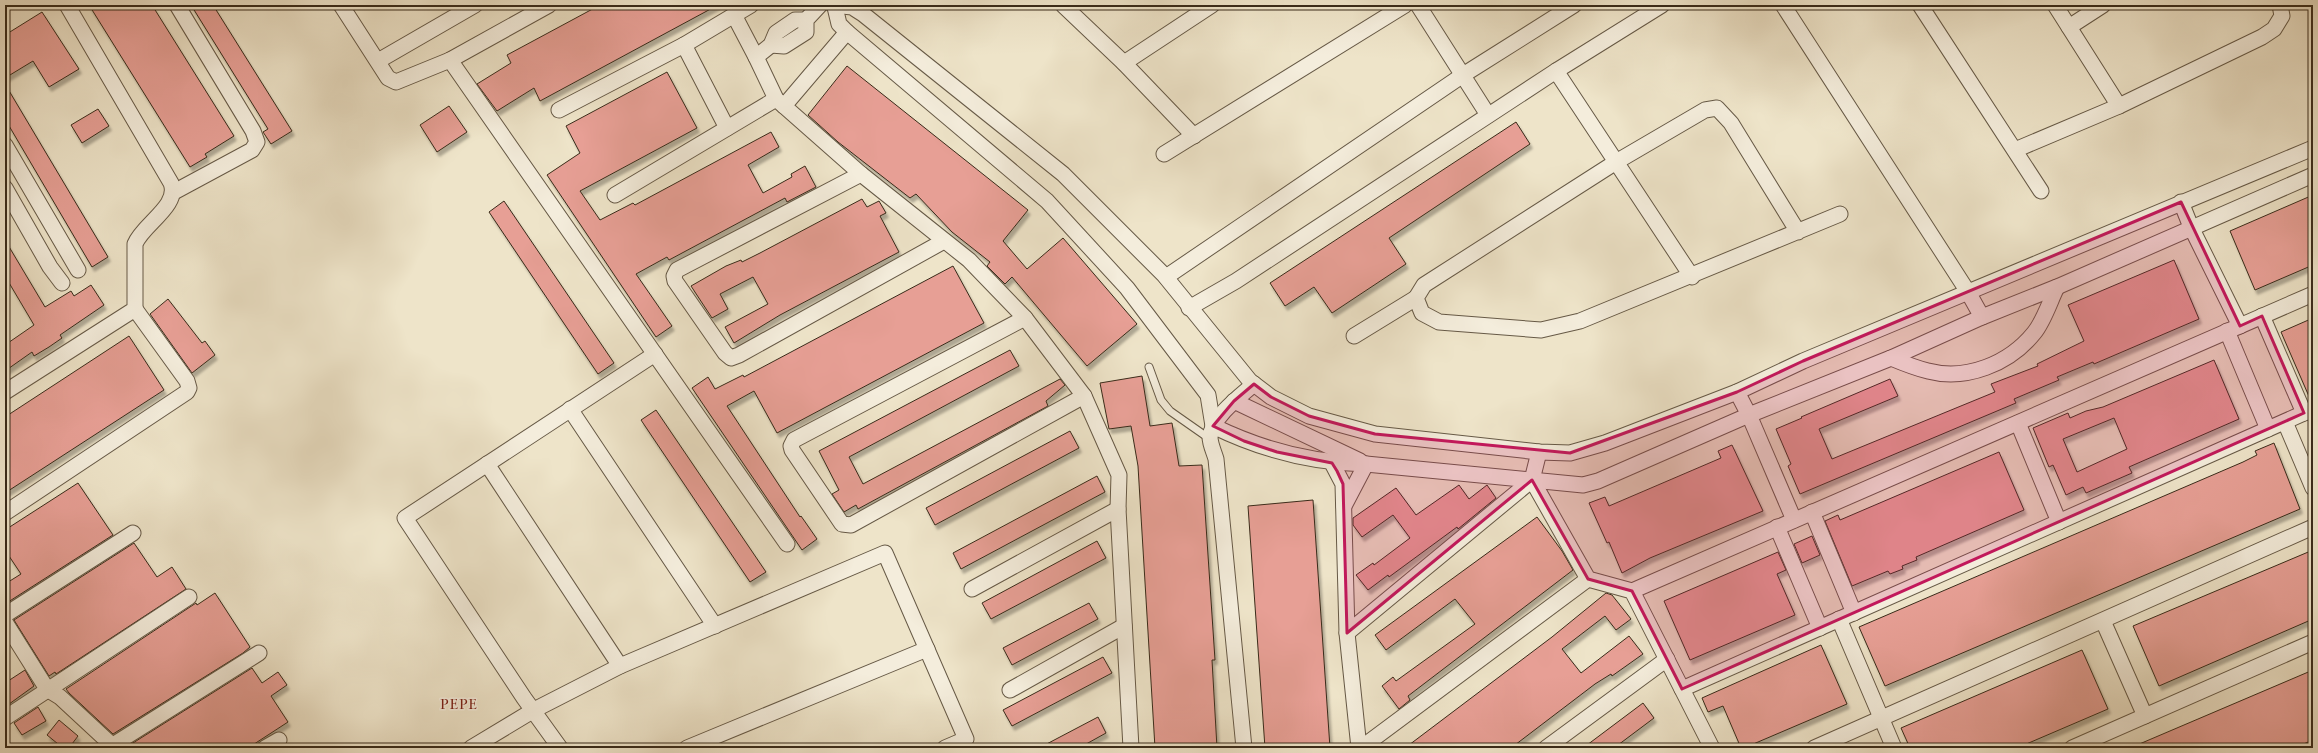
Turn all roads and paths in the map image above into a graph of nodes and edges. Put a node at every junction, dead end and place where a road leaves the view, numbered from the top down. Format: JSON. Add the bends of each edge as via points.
{"nodes":[{"id":1,"x":68,"y":5,"type":"edge"},
{"id":2,"x":177,"y":5,"type":"edge"},
{"id":3,"x":341,"y":5,"type":"edge"},
{"id":4,"x":475,"y":5,"type":"edge"},
{"id":5,"x":549,"y":5,"type":"edge"},
{"id":6,"x":752,"y":5,"type":"edge"},
{"id":7,"x":820,"y":5,"type":"edge"},
{"id":8,"x":1063,"y":5,"type":"edge"},
{"id":9,"x":1212,"y":5,"type":"edge"},
{"id":10,"x":1405,"y":5,"type":"edge"},
{"id":11,"x":1418,"y":5,"type":"edge"},
{"id":12,"x":1574,"y":5,"type":"edge"},
{"id":13,"x":1662,"y":5,"type":"edge"},
{"id":14,"x":1783,"y":5,"type":"edge"},
{"id":15,"x":1920,"y":5,"type":"edge"},
{"id":16,"x":2055,"y":5,"type":"edge"},
{"id":17,"x":2103,"y":5,"type":"edge"},
{"id":18,"x":2280,"y":5,"type":"edge"},
{"id":19,"x":834,"y":6,"type":"edge"},
{"id":20,"x":734,"y":16,"type":"junction"},
{"id":21,"x":2069,"y":27,"type":"junction"},
{"id":22,"x":847,"y":32,"type":"junction"},
{"id":23,"x":684,"y":45,"type":"junction"},
{"id":24,"x":756,"y":56,"type":"junction"},
{"id":25,"x":450,"y":60,"type":"junction"},
{"id":26,"x":378,"y":61,"type":"junction"},
{"id":27,"x":1124,"y":63,"type":"junction"},
{"id":28,"x":1556,"y":71,"type":"junction"},
{"id":29,"x":1463,"y":75,"type":"junction"},
{"id":30,"x":780,"y":102,"type":"junction"},
{"id":31,"x":2119,"y":106,"type":"junction"},
{"id":32,"x":559,"y":110,"type":"dead end"},
{"id":33,"x":1488,"y":115,"type":"junction"},
{"id":34,"x":727,"y":128,"type":"junction"},
{"id":35,"x":1194,"y":136,"type":"junction"},
{"id":36,"x":5,"y":145,"type":"edge"},
{"id":37,"x":2313,"y":148,"type":"edge"},
{"id":38,"x":2015,"y":150,"type":"junction"},
{"id":39,"x":1164,"y":154,"type":"dead end"},
{"id":40,"x":1616,"y":162,"type":"junction"},
{"id":41,"x":861,"y":174,"type":"junction"},
{"id":42,"x":2313,"y":175,"type":"edge"},
{"id":43,"x":5,"y":188,"type":"edge"},
{"id":44,"x":2041,"y":191,"type":"dead end"},
{"id":45,"x":174,"y":192,"type":"junction"},
{"id":46,"x":615,"y":195,"type":"dead end"},
{"id":47,"x":2181,"y":202,"type":"junction"},
{"id":48,"x":1840,"y":214,"type":"dead end"},
{"id":49,"x":2191,"y":227,"type":"junction"},
{"id":50,"x":1798,"y":232,"type":"junction"},
{"id":51,"x":944,"y":241,"type":"junction"},
{"id":52,"x":68,"y":256,"type":"junction"},
{"id":53,"x":50,"y":266,"type":"junction"},
{"id":54,"x":78,"y":270,"type":"dead end"},
{"id":55,"x":1166,"y":277,"type":"junction"},
{"id":56,"x":1692,"y":277,"type":"junction"},
{"id":57,"x":62,"y":283,"type":"dead end"},
{"id":58,"x":2057,"y":287,"type":"junction"},
{"id":59,"x":1968,"y":292,"type":"junction"},
{"id":60,"x":2313,"y":294,"type":"edge"},
{"id":61,"x":1416,"y":298,"type":"junction"},
{"id":62,"x":1189,"y":308,"type":"junction"},
{"id":63,"x":135,"y":309,"type":"junction"},
{"id":64,"x":2262,"y":316,"type":"junction"},
{"id":65,"x":1982,"y":317,"type":"junction"},
{"id":66,"x":1025,"y":318,"type":"junction"},
{"id":67,"x":2233,"y":329,"type":"junction"},
{"id":68,"x":1354,"y":336,"type":"dead end"},
{"id":69,"x":655,"y":354,"type":"junction"},
{"id":70,"x":1890,"y":358,"type":"junction"},
{"id":71,"x":1149,"y":367,"type":"dead end"},
{"id":72,"x":1254,"y":384,"type":"junction"},
{"id":73,"x":5,"y":392,"type":"edge"},
{"id":74,"x":1737,"y":392,"type":"junction"},
{"id":75,"x":1084,"y":396,"type":"junction"},
{"id":76,"x":1234,"y":401,"type":"junction"},
{"id":77,"x":570,"y":409,"type":"junction"},
{"id":78,"x":2308,"y":411,"type":"edge"},
{"id":79,"x":1749,"y":415,"type":"junction"},
{"id":80,"x":2284,"y":422,"type":"junction"},
{"id":81,"x":2018,"y":423,"type":"junction"},
{"id":82,"x":2268,"y":429,"type":"junction"},
{"id":83,"x":1212,"y":432,"type":"junction"},
{"id":84,"x":1539,"y":452,"type":"junction"},
{"id":85,"x":1332,"y":463,"type":"junction"},
{"id":86,"x":487,"y":464,"type":"junction"},
{"id":87,"x":1366,"y":464,"type":"junction"},
{"id":88,"x":1532,"y":480,"type":"junction"},
{"id":89,"x":2313,"y":488,"type":"edge"},
{"id":90,"x":1344,"y":506,"type":"junction"},
{"id":91,"x":1118,"y":509,"type":"junction"},
{"id":92,"x":1812,"y":512,"type":"junction"},
{"id":93,"x":5,"y":513,"type":"edge"},
{"id":94,"x":1794,"y":520,"type":"junction"},
{"id":95,"x":2059,"y":522,"type":"junction"},
{"id":96,"x":1777,"y":527,"type":"junction"},
{"id":97,"x":2313,"y":528,"type":"edge"},
{"id":98,"x":133,"y":533,"type":"dead end"},
{"id":99,"x":788,"y":544,"type":"dead end"},
{"id":100,"x":1588,"y":579,"type":"junction"},
{"id":101,"x":972,"y":589,"type":"dead end"},
{"id":102,"x":1632,"y":590,"type":"junction"},
{"id":103,"x":189,"y":597,"type":"dead end"},
{"id":104,"x":1854,"y":613,"type":"junction"},
{"id":105,"x":5,"y":615,"type":"edge"},
{"id":106,"x":1839,"y":619,"type":"junction"},
{"id":107,"x":2102,"y":621,"type":"junction"},
{"id":108,"x":5,"y":622,"type":"edge"},
{"id":109,"x":715,"y":626,"type":"junction"},
{"id":110,"x":1124,"y":626,"type":"junction"},
{"id":111,"x":1820,"y":628,"type":"junction"},
{"id":112,"x":1347,"y":633,"type":"junction"},
{"id":113,"x":2313,"y":642,"type":"edge"},
{"id":114,"x":927,"y":649,"type":"junction"},
{"id":115,"x":259,"y":653,"type":"dead end"},
{"id":116,"x":1667,"y":659,"type":"junction"},
{"id":117,"x":620,"y":666,"type":"junction"},
{"id":118,"x":47,"y":689,"type":"junction"},
{"id":119,"x":1682,"y":689,"type":"junction"},
{"id":120,"x":1010,"y":690,"type":"dead end"},
{"id":121,"x":534,"y":710,"type":"junction"},
{"id":122,"x":2145,"y":716,"type":"junction"},
{"id":123,"x":5,"y":718,"type":"edge"},
{"id":124,"x":1881,"y":718,"type":"junction"},
{"id":125,"x":114,"y":747,"type":"edge"},
{"id":126,"x":471,"y":748,"type":"edge"},
{"id":127,"x":560,"y":748,"type":"edge"},
{"id":128,"x":687,"y":748,"type":"edge"},
{"id":129,"x":945,"y":748,"type":"edge"},
{"id":130,"x":1131,"y":748,"type":"edge"},
{"id":131,"x":1244,"y":748,"type":"edge"},
{"id":132,"x":1360,"y":748,"type":"edge"},
{"id":133,"x":1546,"y":748,"type":"edge"},
{"id":134,"x":1712,"y":748,"type":"edge"},
{"id":135,"x":1814,"y":748,"type":"edge"},
{"id":136,"x":1894,"y":748,"type":"edge"},
{"id":137,"x":2072,"y":748,"type":"edge"}],
"edges":[{"from":1,"to":45,"type":"street"},
{"from":2,"to":45,"type":"street","via":[[253,130],[257,142],[252,150]]},
{"from":3,"to":26,"type":"street"},
{"from":4,"to":26,"type":"street"},
{"from":5,"to":25,"type":"street"},
{"from":6,"to":20,"type":"street"},
{"from":7,"to":24,"type":"street","via":[[806,20],[806,32],[784,46],[771,45]]},
{"from":8,"to":27,"type":"street"},
{"from":9,"to":27,"type":"street"},
{"from":10,"to":35,"type":"street"},
{"from":11,"to":29,"type":"street"},
{"from":12,"to":29,"type":"street"},
{"from":13,"to":28,"type":"street"},
{"from":14,"to":59,"type":"street"},
{"from":15,"to":38,"type":"street"},
{"from":16,"to":21,"type":"street"},
{"from":17,"to":21,"type":"street"},
{"from":18,"to":31,"type":"street","via":[[2282,16],[2274,29],[2262,37]]},
{"from":19,"to":22,"type":"street","via":[[839,24]]},
{"from":19,"to":55,"type":"street","via":[[852,7],[863,14],[1063,174]]},
{"from":20,"to":23,"type":"street"},
{"from":20,"to":24,"type":"street"},
{"from":21,"to":31,"type":"street"},
{"from":22,"to":30,"type":"street"},
{"from":22,"to":83,"type":"street","via":[[1052,206],[1127,288],[1208,395]]},
{"from":23,"to":32,"type":"street"},
{"from":23,"to":34,"type":"street"},
{"from":24,"to":30,"type":"street"},
{"from":25,"to":26,"type":"street","via":[[396,82],[388,78]]},
{"from":25,"to":69,"type":"street"},
{"from":27,"to":35,"type":"street"},
{"from":28,"to":33,"type":"street"},
{"from":28,"to":40,"type":"street"},
{"from":29,"to":33,"type":"street"},
{"from":29,"to":55,"type":"street"},
{"from":30,"to":34,"type":"street"},
{"from":30,"to":41,"type":"street"},
{"from":31,"to":38,"type":"street"},
{"from":33,"to":62,"type":"street","via":[[1236,281]]},
{"from":34,"to":46,"type":"street"},
{"from":35,"to":39,"type":"street"},
{"from":36,"to":52,"type":"street"},
{"from":37,"to":47,"type":"street"},
{"from":38,"to":44,"type":"street"},
{"from":40,"to":50,"type":"street","via":[[1705,110],[1716,108],[1731,123]]},
{"from":40,"to":56,"type":"street"},
{"from":40,"to":61,"type":"street","via":[[1424,285]]},
{"from":41,"to":51,"type":"street"},
{"from":41,"to":51,"type":"street","via":[[677,270],[675,281],[731,358]]},
{"from":42,"to":49,"type":"street"},
{"from":43,"to":53,"type":"street"},
{"from":45,"to":63,"type":"street","via":[[171,201],[138,236],[135,244]]},
{"from":47,"to":49,"type":"street"},
{"from":47,"to":59,"type":"street"},
{"from":48,"to":50,"type":"street"},
{"from":49,"to":58,"type":"street"},
{"from":49,"to":67,"type":"street"},
{"from":50,"to":56,"type":"street"},
{"from":51,"to":66,"type":"street","via":[[969,260]]},
{"from":52,"to":53,"type":"street"},
{"from":52,"to":54,"type":"street"},
{"from":53,"to":57,"type":"street"},
{"from":55,"to":62,"type":"street"},
{"from":56,"to":61,"type":"street","via":[[1580,321],[1542,330],[1439,322],[1422,313]]},
{"from":58,"to":65,"type":"street"},
{"from":58,"to":70,"type":"street","via":[[2035,333],[2012,354],[1982,370],[1952,374],[1928,372]]},
{"from":59,"to":65,"type":"street"},
{"from":59,"to":74,"type":"street","via":[[1803,361]]},
{"from":60,"to":64,"type":"street"},
{"from":61,"to":68,"type":"street"},
{"from":62,"to":72,"type":"street"},
{"from":63,"to":73,"type":"street"},
{"from":63,"to":93,"type":"street","via":[[187,381],[187,392]]},
{"from":64,"to":67,"type":"street"},
{"from":64,"to":78,"type":"street"},
{"from":65,"to":70,"type":"street"},
{"from":66,"to":75,"type":"street"},
{"from":66,"to":75,"type":"street","via":[[794,440],[792,450],[842,524],[851,525]]},
{"from":67,"to":81,"type":"street"},
{"from":67,"to":82,"type":"street"},
{"from":69,"to":77,"type":"street"},
{"from":69,"to":99,"type":"street"},
{"from":70,"to":79,"type":"street"},
{"from":71,"to":83,"type":"lane","via":[[1161,400],[1170,411]]},
{"from":72,"to":76,"type":"street"},
{"from":72,"to":84,"type":"street","via":[[1271,397],[1309,416],[1375,434]]},
{"from":74,"to":79,"type":"street"},
{"from":74,"to":84,"type":"street","via":[[1570,454]]},
{"from":75,"to":91,"type":"street","via":[[1119,475]]},
{"from":76,"to":83,"type":"street"},
{"from":76,"to":87,"type":"street"},
{"from":77,"to":86,"type":"street"},
{"from":77,"to":109,"type":"street"},
{"from":78,"to":80,"type":"street"},
{"from":79,"to":88,"type":"street","via":[[1598,481],[1583,485]]},
{"from":79,"to":94,"type":"street"},
{"from":80,"to":82,"type":"street"},
{"from":80,"to":89,"type":"street"},
{"from":81,"to":92,"type":"street"},
{"from":81,"to":95,"type":"street"},
{"from":82,"to":95,"type":"street"},
{"from":83,"to":85,"type":"street","via":[[1264,448]]},
{"from":83,"to":131,"type":"street"},
{"from":84,"to":88,"type":"street"},
{"from":85,"to":87,"type":"street"},
{"from":85,"to":90,"type":"street","via":[[1343,484]]},
{"from":86,"to":117,"type":"street"},
{"from":86,"to":121,"type":"street","via":[[405,518]]},
{"from":87,"to":88,"type":"street"},
{"from":87,"to":90,"type":"street"},
{"from":88,"to":100,"type":"street"},
{"from":88,"to":112,"type":"street"},
{"from":90,"to":112,"type":"street"},
{"from":91,"to":101,"type":"street"},
{"from":91,"to":110,"type":"street"},
{"from":92,"to":94,"type":"street"},
{"from":92,"to":104,"type":"street"},
{"from":94,"to":96,"type":"street"},
{"from":95,"to":104,"type":"street"},
{"from":96,"to":102,"type":"street"},
{"from":96,"to":111,"type":"street"},
{"from":97,"to":107,"type":"street"},
{"from":98,"to":105,"type":"street"},
{"from":100,"to":102,"type":"street"},
{"from":100,"to":132,"type":"street"},
{"from":102,"to":116,"type":"street"},
{"from":103,"to":118,"type":"street"},
{"from":104,"to":106,"type":"street"},
{"from":106,"to":111,"type":"street"},
{"from":106,"to":124,"type":"street"},
{"from":107,"to":122,"type":"street"},
{"from":107,"to":124,"type":"street"},
{"from":108,"to":118,"type":"street"},
{"from":109,"to":114,"type":"street","via":[[885,553]]},
{"from":109,"to":117,"type":"street"},
{"from":110,"to":120,"type":"street"},
{"from":110,"to":130,"type":"street"},
{"from":111,"to":119,"type":"street"},
{"from":112,"to":132,"type":"street"},
{"from":113,"to":122,"type":"street"},
{"from":114,"to":128,"type":"street"},
{"from":114,"to":129,"type":"street","via":[[966,740]]},
{"from":115,"to":125,"type":"street"},
{"from":116,"to":119,"type":"street"},
{"from":116,"to":133,"type":"street"},
{"from":117,"to":121,"type":"street"},
{"from":118,"to":123,"type":"street"},
{"from":118,"to":125,"type":"street"},
{"from":119,"to":134,"type":"street"},
{"from":121,"to":126,"type":"street"},
{"from":121,"to":127,"type":"street"},
{"from":122,"to":137,"type":"street"},
{"from":124,"to":135,"type":"street"},
{"from":124,"to":136,"type":"street"}]}
